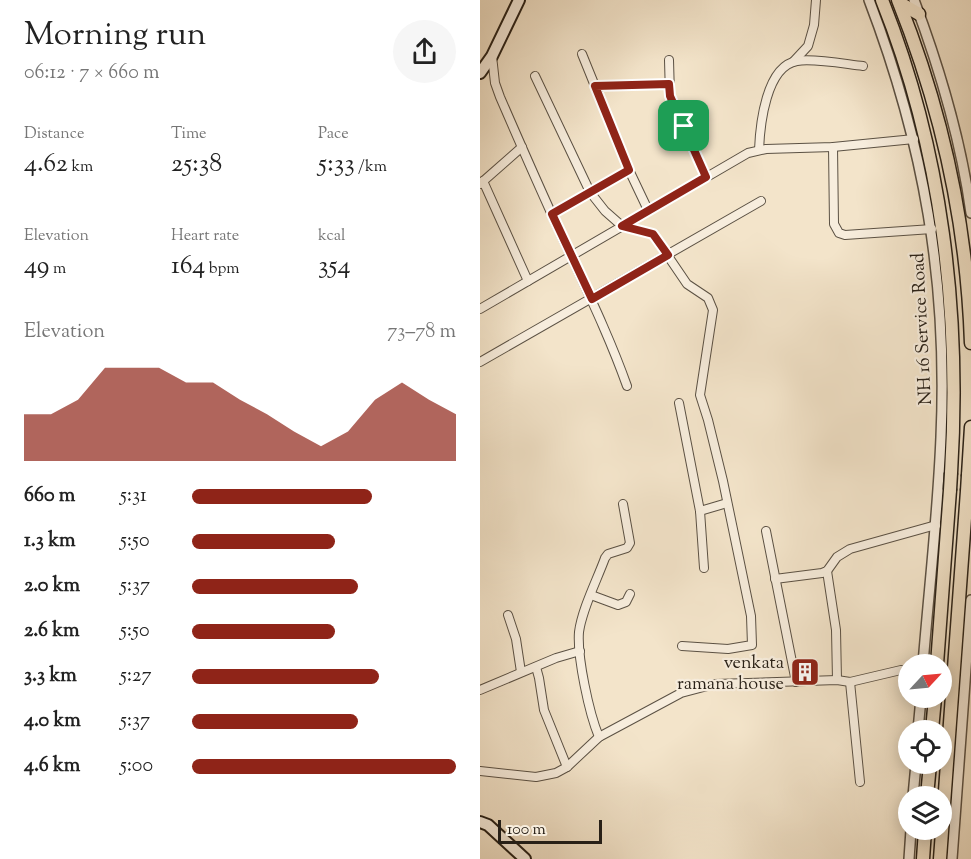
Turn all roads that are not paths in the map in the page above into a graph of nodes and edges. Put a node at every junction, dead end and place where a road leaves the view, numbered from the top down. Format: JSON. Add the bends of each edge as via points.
{"nodes":[{"id":1,"x":519,"y":0,"type":"edge"},
{"id":2,"x":816,"y":0,"type":"edge"},
{"id":3,"x":869,"y":0,"type":"edge"},
{"id":4,"x":882,"y":0,"type":"edge"},
{"id":5,"x":914,"y":0,"type":"edge"},
{"id":6,"x":899,"y":1,"type":"edge"},
{"id":7,"x":919,"y":14,"type":"junction"},
{"id":8,"x":582,"y":54,"type":"dead end"},
{"id":9,"x":492,"y":56,"type":"junction"},
{"id":10,"x":669,"y":60,"type":"dead end"},
{"id":11,"x":794,"y":61,"type":"junction"},
{"id":12,"x":863,"y":66,"type":"dead end"},
{"id":13,"x":480,"y":73,"type":"edge"},
{"id":14,"x":535,"y":76,"type":"dead end"},
{"id":15,"x":669,"y":84,"type":"junction"},
{"id":16,"x":595,"y":86,"type":"junction"},
{"id":17,"x":914,"y":139,"type":"junction"},
{"id":18,"x":522,"y":147,"type":"junction"},
{"id":19,"x":833,"y":147,"type":"junction"},
{"id":20,"x":759,"y":150,"type":"junction"},
{"id":21,"x":629,"y":170,"type":"junction"},
{"id":22,"x":706,"y":177,"type":"junction"},
{"id":23,"x":482,"y":182,"type":"edge"},
{"id":24,"x":590,"y":192,"type":"junction"},
{"id":25,"x":761,"y":201,"type":"dead end"},
{"id":26,"x":648,"y":210,"type":"junction"},
{"id":27,"x":971,"y":213,"type":"edge"},
{"id":28,"x":552,"y":214,"type":"junction"},
{"id":29,"x":622,"y":226,"type":"junction"},
{"id":30,"x":932,"y":229,"type":"junction"},
{"id":31,"x":571,"y":255,"type":"junction"},
{"id":32,"x":668,"y":255,"type":"junction"},
{"id":33,"x":528,"y":281,"type":"junction"},
{"id":34,"x":592,"y":299,"type":"junction"},
{"id":35,"x":480,"y":309,"type":"edge"},
{"id":36,"x":971,"y":343,"type":"edge"},
{"id":37,"x":480,"y":362,"type":"edge"},
{"id":38,"x":627,"y":386,"type":"dead end"},
{"id":39,"x":679,"y":403,"type":"dead end"},
{"id":40,"x":971,"y":427,"type":"edge"},
{"id":41,"x":938,"y":482,"type":"junction"},
{"id":42,"x":969,"y":483,"type":"edge"},
{"id":43,"x":727,"y":503,"type":"junction"},
{"id":44,"x":623,"y":504,"type":"dead end"},
{"id":45,"x":700,"y":511,"type":"junction"},
{"id":46,"x":936,"y":525,"type":"junction"},
{"id":47,"x":766,"y":531,"type":"dead end"},
{"id":48,"x":704,"y":568,"type":"dead end"},
{"id":49,"x":827,"y":571,"type":"junction"},
{"id":50,"x":775,"y":579,"type":"junction"},
{"id":51,"x":630,"y":594,"type":"dead end"},
{"id":52,"x":591,"y":595,"type":"junction"},
{"id":53,"x":971,"y":600,"type":"edge"},
{"id":54,"x":508,"y":615,"type":"dead end"},
{"id":55,"x":682,"y":646,"type":"dead end"},
{"id":56,"x":580,"y":651,"type":"junction"},
{"id":57,"x":924,"y":654,"type":"edge"},
{"id":58,"x":938,"y":654,"type":"edge"},
{"id":59,"x":536,"y":667,"type":"junction"},
{"id":60,"x":898,"y":671,"type":"edge"},
{"id":61,"x":521,"y":672,"type":"junction"},
{"id":62,"x":837,"y":680,"type":"junction"},
{"id":63,"x":850,"y":681,"type":"junction"},
{"id":64,"x":796,"y":682,"type":"junction"},
{"id":65,"x":480,"y":690,"type":"edge"},
{"id":66,"x":599,"y":737,"type":"junction"},
{"id":67,"x":567,"y":767,"type":"junction"},
{"id":68,"x":480,"y":771,"type":"edge"},
{"id":69,"x":860,"y":782,"type":"dead end"},
{"id":70,"x":483,"y":821,"type":"edge"},
{"id":71,"x":910,"y":840,"type":"edge"},
{"id":72,"x":924,"y":840,"type":"edge"},
{"id":73,"x":525,"y":859,"type":"edge"},
{"id":74,"x":909,"y":859,"type":"edge"},
{"id":75,"x":922,"y":859,"type":"edge"},
{"id":76,"x":940,"y":859,"type":"edge"},
{"id":77,"x":952,"y":859,"type":"edge"}],
"edges":[{"from":1,"to":9,"type":"main road"},
{"from":2,"to":11,"type":"street","via":[[808,46]]},
{"from":3,"to":17,"type":"street","name":"NH 16 Service Road","via":[[888,48]]},
{"from":4,"to":58,"type":"highway","bridge":true,"via":[[913,87],[930,159],[953,329],[951,473]]},
{"from":5,"to":7,"type":"street"},
{"from":6,"to":7,"type":"highway"},
{"from":6,"to":36,"type":"highway","via":[[947,150],[967,275]]},
{"from":7,"to":27,"type":"street","via":[[950,114]]},
{"from":8,"to":16,"type":"street"},
{"from":9,"to":13,"type":"main road"},
{"from":9,"to":18,"type":"street","via":[[495,83]]},
{"from":10,"to":15,"type":"street"},
{"from":11,"to":12,"type":"street"},
{"from":11,"to":20,"type":"street","via":[[771,86],[760,128]]},
{"from":14,"to":24,"type":"street"},
{"from":15,"to":16,"type":"street"},
{"from":15,"to":22,"type":"street","via":[[670,96]]},
{"from":16,"to":21,"type":"street"},
{"from":17,"to":19,"type":"street"},
{"from":17,"to":30,"type":"street","name":"NH 16 Service Road"},
{"from":18,"to":23,"type":"street"},
{"from":18,"to":28,"type":"street"},
{"from":19,"to":20,"type":"street"},
{"from":19,"to":30,"type":"street","via":[[834,224],[839,233]]},
{"from":20,"to":22,"type":"street"},
{"from":21,"to":24,"type":"street"},
{"from":21,"to":26,"type":"street"},
{"from":22,"to":26,"type":"street"},
{"from":23,"to":33,"type":"street"},
{"from":24,"to":28,"type":"street"},
{"from":24,"to":29,"type":"street"},
{"from":25,"to":32,"type":"street"},
{"from":26,"to":29,"type":"street"},
{"from":28,"to":31,"type":"street"},
{"from":29,"to":31,"type":"street"},
{"from":29,"to":32,"type":"street","via":[[653,234]]},
{"from":30,"to":41,"type":"street","name":"NH 16 Service Road","via":[[942,372]]},
{"from":31,"to":33,"type":"street"},
{"from":31,"to":34,"type":"street"},
{"from":32,"to":34,"type":"street"},
{"from":32,"to":43,"type":"street","via":[[687,284],[708,298],[713,310],[700,390]]},
{"from":33,"to":35,"type":"street"},
{"from":34,"to":37,"type":"street"},
{"from":34,"to":38,"type":"street"},
{"from":39,"to":45,"type":"street"},
{"from":40,"to":42,"type":"highway"},
{"from":41,"to":42,"type":"street"},
{"from":41,"to":46,"type":"street","name":"NH 16 Service Road"},
{"from":42,"to":76,"type":"highway"},
{"from":43,"to":45,"type":"street"},
{"from":43,"to":55,"type":"street","via":[[751,616],[752,645],[728,649]]},
{"from":44,"to":52,"type":"street","via":[[629,546],[608,554]]},
{"from":45,"to":48,"type":"street"},
{"from":46,"to":49,"type":"street","via":[[850,549],[837,557]]},
{"from":46,"to":57,"type":"street","name":"NH 16 Service Road"},
{"from":47,"to":50,"type":"street"},
{"from":49,"to":50,"type":"street"},
{"from":49,"to":62,"type":"street","via":[[836,630]]},
{"from":50,"to":64,"type":"street"},
{"from":51,"to":52,"type":"street","via":[[626,602],[618,605]]},
{"from":52,"to":56,"type":"street","via":[[581,622]]},
{"from":53,"to":77,"type":"street"},
{"from":54,"to":61,"type":"street"},
{"from":56,"to":59,"type":"street"},
{"from":56,"to":66,"type":"street"},
{"from":59,"to":61,"type":"street"},
{"from":59,"to":67,"type":"street","via":[[544,710]]},
{"from":60,"to":63,"type":"street"},
{"from":61,"to":65,"type":"street"},
{"from":62,"to":63,"type":"street"},
{"from":62,"to":64,"type":"street"},
{"from":63,"to":69,"type":"street"},
{"from":64,"to":66,"type":"street","via":[[715,684],[681,693]]},
{"from":66,"to":67,"type":"street"},
{"from":67,"to":68,"type":"street","via":[[536,777]]},
{"from":70,"to":73,"type":"main road"},
{"from":71,"to":74,"type":"street"},
{"from":72,"to":75,"type":"highway"}]}
